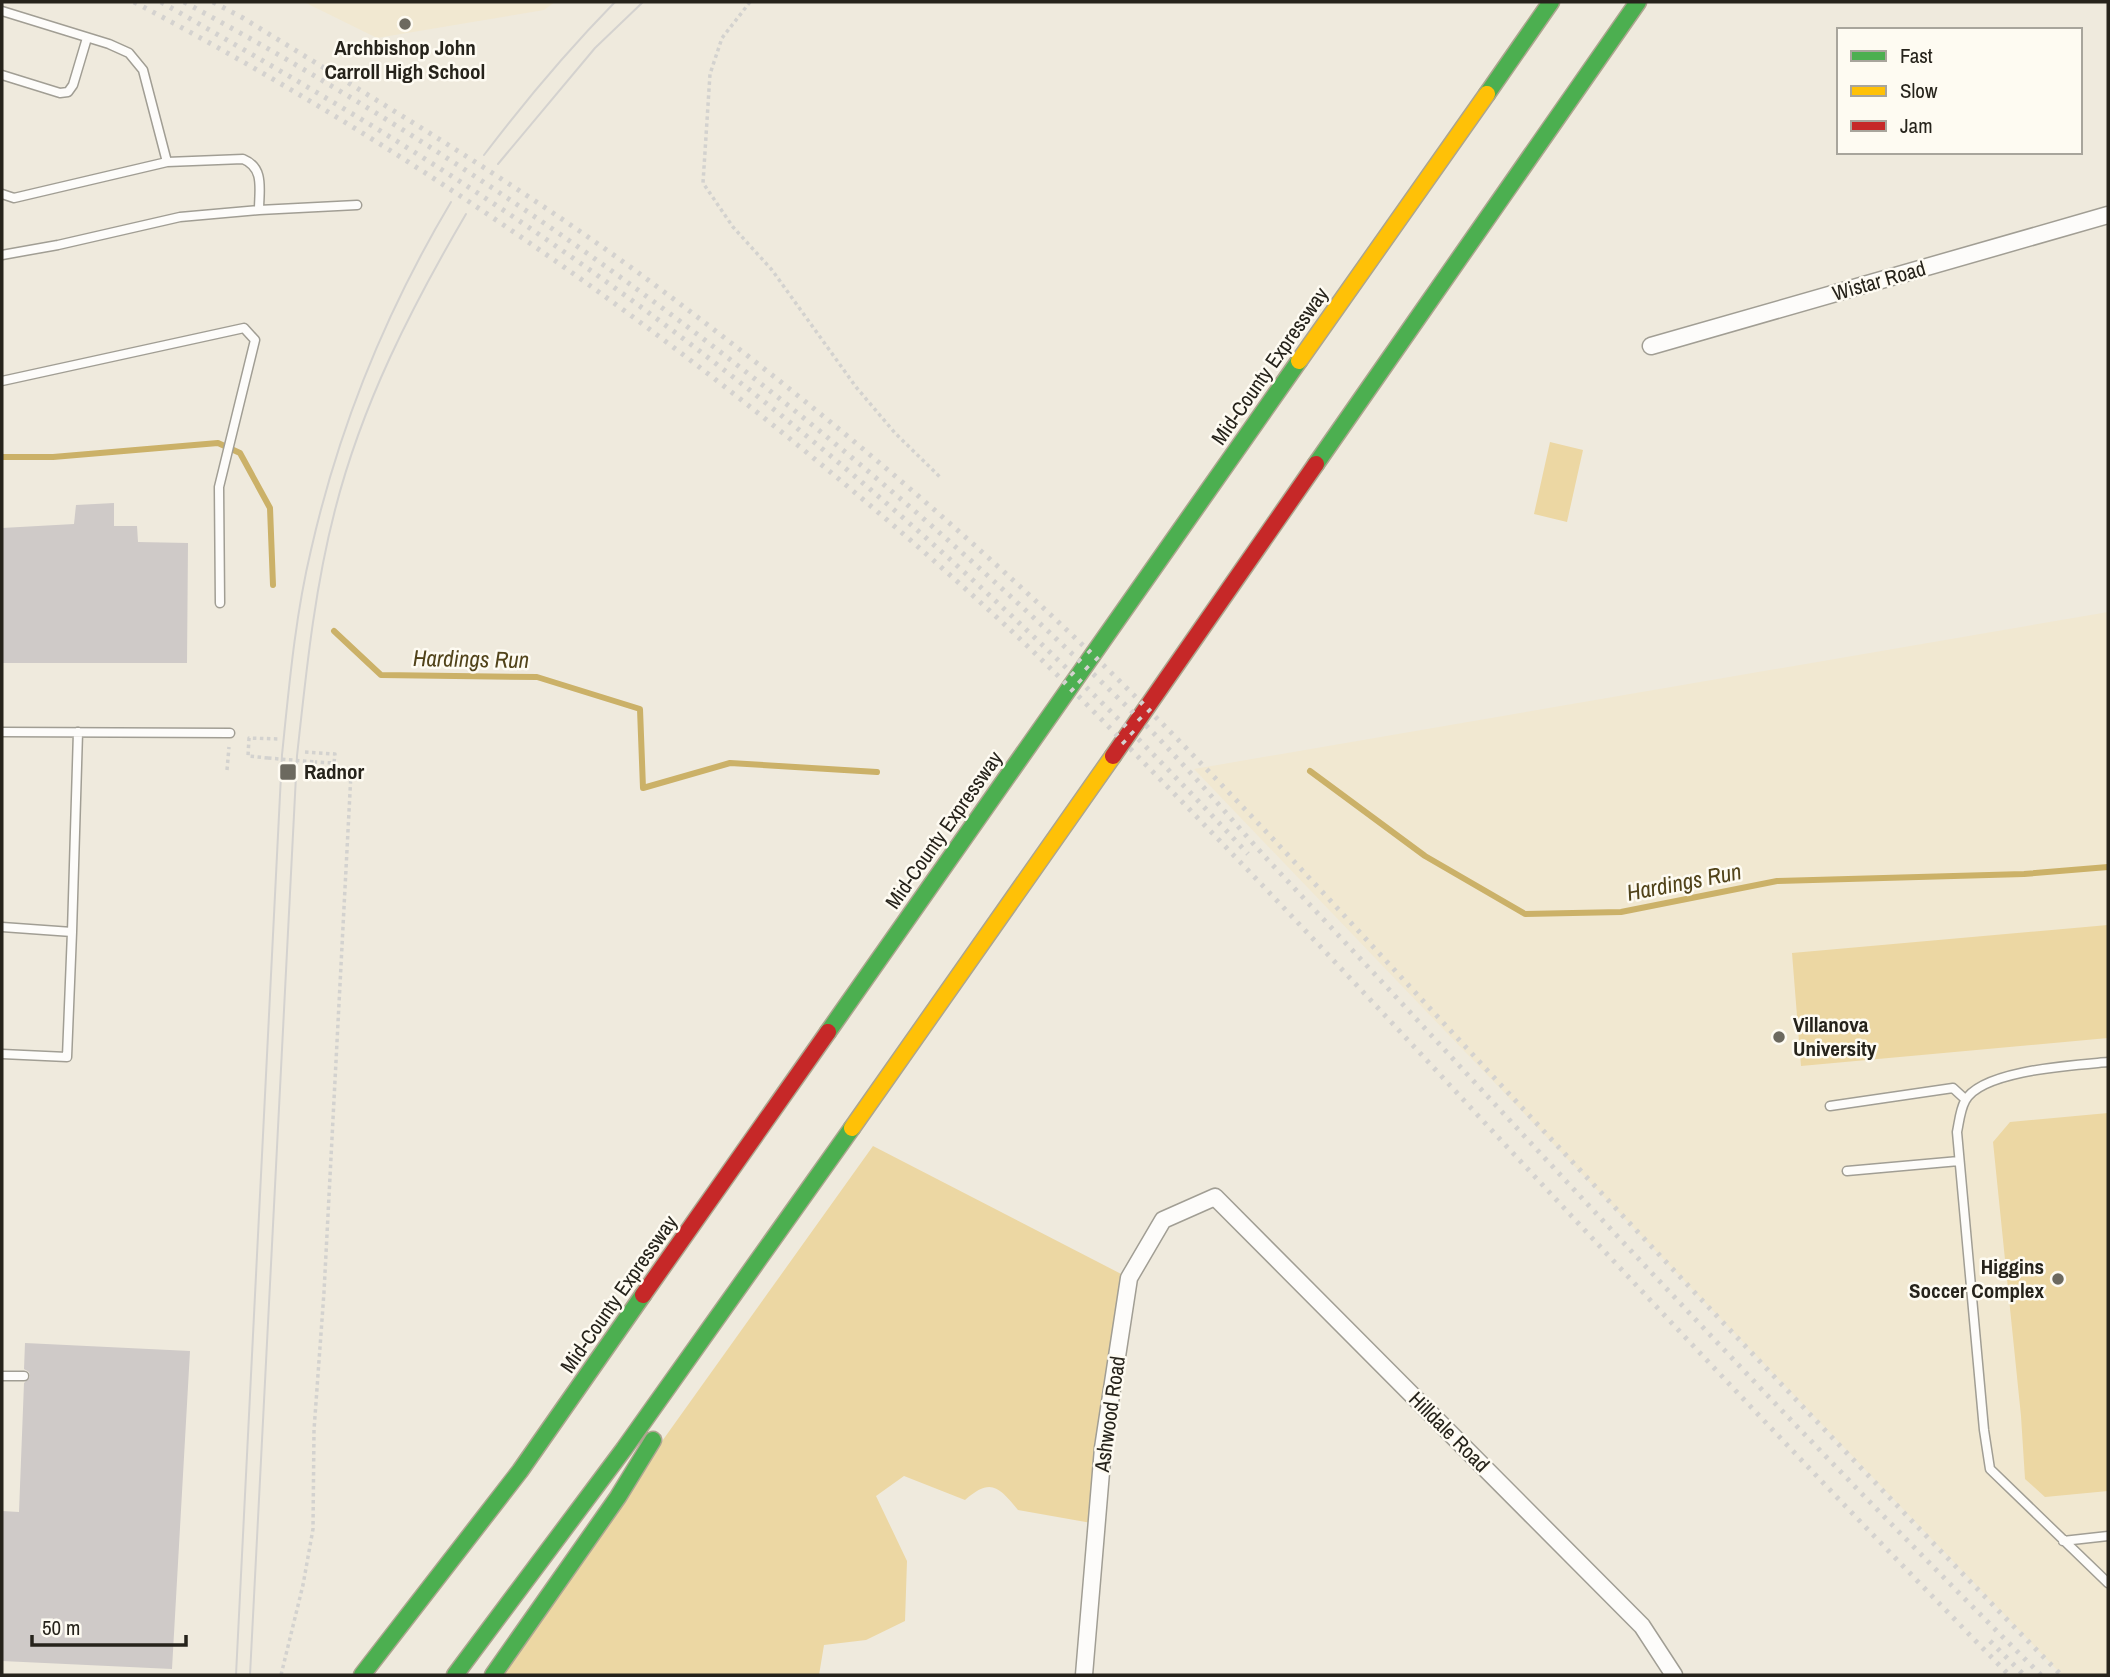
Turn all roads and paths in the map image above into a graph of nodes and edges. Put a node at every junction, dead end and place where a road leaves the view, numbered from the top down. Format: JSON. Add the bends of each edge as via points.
{"nodes":[{"id":1,"x":750,"y":2,"type":"edge"},
{"id":2,"x":1551,"y":2,"type":"edge"},
{"id":3,"x":1638,"y":2,"type":"edge"},
{"id":4,"x":2,"y":11,"type":"edge"},
{"id":5,"x":87,"y":38,"type":"junction"},
{"id":6,"x":2,"y":75,"type":"edge"},
{"id":7,"x":167,"y":162,"type":"junction"},
{"id":8,"x":2,"y":194,"type":"edge"},
{"id":9,"x":357,"y":205,"type":"dead end"},
{"id":10,"x":259,"y":210,"type":"junction"},
{"id":11,"x":2108,"y":215,"type":"edge"},
{"id":12,"x":2,"y":254,"type":"edge"},
{"id":13,"x":1651,"y":346,"type":"dead end"},
{"id":14,"x":2,"y":381,"type":"edge"},
{"id":15,"x":941,"y":478,"type":"dead end"},
{"id":16,"x":220,"y":603,"type":"dead end"},
{"id":17,"x":2,"y":732,"type":"edge"},
{"id":18,"x":78,"y":732,"type":"junction"},
{"id":19,"x":230,"y":733,"type":"joint"},
{"id":20,"x":278,"y":739,"type":"dead end"},
{"id":21,"x":305,"y":752,"type":"dead end"},
{"id":22,"x":227,"y":770,"type":"dead end"},
{"id":23,"x":351,"y":773,"type":"dead end"},
{"id":24,"x":2,"y":927,"type":"edge"},
{"id":25,"x":72,"y":932,"type":"junction"},
{"id":26,"x":2,"y":1054,"type":"edge"},
{"id":27,"x":2108,"y":1062,"type":"edge"},
{"id":28,"x":1965,"y":1099,"type":"junction"},
{"id":29,"x":1829,"y":1106,"type":"dead end"},
{"id":30,"x":1959,"y":1161,"type":"junction"},
{"id":31,"x":1847,"y":1171,"type":"dead end"},
{"id":32,"x":1215,"y":1197,"type":"joint"},
{"id":33,"x":725,"y":1307,"type":"junction"},
{"id":34,"x":2,"y":1376,"type":"edge"},
{"id":35,"x":24,"y":1377,"type":"dead end"},
{"id":36,"x":673,"y":1408,"type":"dead end"},
{"id":37,"x":659,"y":1431,"type":"dead end"},
{"id":38,"x":2108,"y":1536,"type":"edge"},
{"id":39,"x":2063,"y":1541,"type":"junction"},
{"id":40,"x":2108,"y":1583,"type":"edge"},
{"id":41,"x":281,"y":1675,"type":"edge"},
{"id":42,"x":362,"y":1675,"type":"edge"},
{"id":43,"x":454,"y":1675,"type":"edge"},
{"id":44,"x":493,"y":1675,"type":"edge"},
{"id":45,"x":1084,"y":1675,"type":"edge"},
{"id":46,"x":1674,"y":1675,"type":"edge"}],
"edges":[{"from":1,"to":15,"type":"path","via":[[722,38],[710,74],[703,183],[856,387]]},
{"from":2,"to":42,"type":"highway","name":"Mid-County Expressway","via":[[520,1471]]},
{"from":3,"to":33,"type":"highway"},
{"from":4,"to":5,"type":"lane"},
{"from":5,"to":6,"type":"lane","via":[[68,92]]},
{"from":5,"to":7,"type":"lane","via":[[129,53],[143,70]]},
{"from":7,"to":8,"type":"lane","via":[[14,198]]},
{"from":7,"to":10,"type":"lane","via":[[243,159],[253,163],[258,171]]},
{"from":9,"to":10,"type":"lane"},
{"from":10,"to":12,"type":"lane","via":[[180,217]]},
{"from":11,"to":13,"type":"street","name":"Wistar Road"},
{"from":14,"to":16,"type":"lane","via":[[244,328],[255,340],[219,486]]},
{"from":17,"to":18,"type":"lane"},
{"from":18,"to":19,"type":"lane"},
{"from":18,"to":25,"type":"lane"},
{"from":19,"to":22,"type":"path"},
{"from":20,"to":21,"type":"path","bridge":true,"via":[[249,738],[248,757],[334,763],[335,754]]},
{"from":23,"to":41,"type":"path","via":[[314,1430],[313,1529]]},
{"from":24,"to":25,"type":"lane"},
{"from":25,"to":26,"type":"lane","via":[[66,1057]]},
{"from":27,"to":28,"type":"lane","via":[[2017,1073],[1981,1087]]},
{"from":28,"to":29,"type":"lane","via":[[1953,1088]]},
{"from":28,"to":30,"type":"lane","via":[[1956,1132]]},
{"from":30,"to":31,"type":"lane"},
{"from":30,"to":39,"type":"lane","via":[[1990,1469]]},
{"from":32,"to":45,"type":"street","name":"Ashwood Road","via":[[1163,1220],[1129,1278],[1104,1448]]},
{"from":32,"to":46,"type":"street","name":"Hilldale Road","via":[[1642,1626]]},
{"from":33,"to":36,"type":"highway"},
{"from":33,"to":43,"type":"highway","via":[[527,1582]]},
{"from":34,"to":35,"type":"lane"},
{"from":37,"to":44,"type":"highway"},
{"from":38,"to":39,"type":"lane"},
{"from":39,"to":40,"type":"lane"}]}
